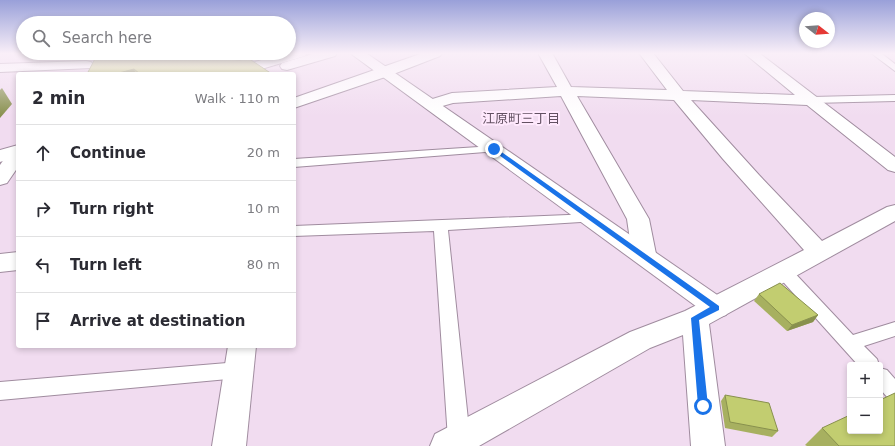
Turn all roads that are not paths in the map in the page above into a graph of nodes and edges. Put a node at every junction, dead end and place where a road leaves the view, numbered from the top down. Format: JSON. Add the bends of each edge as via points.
{"nodes":[{"id":1,"x":381,"y":74,"type":"edge"},
{"id":2,"x":389,"y":74,"type":"edge"},
{"id":3,"x":557,"y":74,"type":"edge"},
{"id":4,"x":661,"y":74,"type":"edge"},
{"id":5,"x":778,"y":74,"type":"edge"},
{"id":6,"x":567,"y":91,"type":"junction"},
{"id":7,"x":677,"y":95,"type":"junction"},
{"id":8,"x":895,"y":98,"type":"edge"},
{"id":9,"x":812,"y":100,"type":"junction"},
{"id":10,"x":296,"y":103,"type":"edge"},
{"id":11,"x":432,"y":104,"type":"junction"},
{"id":12,"x":16,"y":140,"type":"edge"},
{"id":13,"x":0,"y":145,"type":"edge"},
{"id":14,"x":494,"y":149,"type":"junction"},
{"id":15,"x":16,"y":152,"type":"edge"},
{"id":16,"x":16,"y":155,"type":"edge"},
{"id":17,"x":0,"y":156,"type":"edge"},
{"id":18,"x":296,"y":163,"type":"edge"},
{"id":19,"x":895,"y":166,"type":"edge"},
{"id":20,"x":0,"y":179,"type":"edge"},
{"id":21,"x":895,"y":212,"type":"edge"},
{"id":22,"x":592,"y":218,"type":"junction"},
{"id":23,"x":441,"y":226,"type":"junction"},
{"id":24,"x":296,"y":231,"type":"edge"},
{"id":25,"x":819,"y":252,"type":"junction"},
{"id":26,"x":644,"y":254,"type":"junction"},
{"id":27,"x":16,"y":261,"type":"edge"},
{"id":28,"x":0,"y":263,"type":"edge"},
{"id":29,"x":783,"y":271,"type":"junction"},
{"id":30,"x":706,"y":313,"type":"junction"},
{"id":31,"x":895,"y":329,"type":"edge"},
{"id":32,"x":850,"y":343,"type":"junction"},
{"id":33,"x":241,"y":358,"type":"edge"},
{"id":34,"x":867,"y":362,"type":"edge"},
{"id":35,"x":883,"y":379,"type":"edge"},
{"id":36,"x":0,"y":391,"type":"edge"},
{"id":37,"x":895,"y":392,"type":"edge"},
{"id":38,"x":453,"y":443,"type":"edge"},
{"id":39,"x":229,"y":446,"type":"edge"},
{"id":40,"x":708,"y":446,"type":"edge"}],
"edges":[{"from":1,"to":10,"type":"street"},
{"from":2,"to":11,"type":"street"},
{"from":3,"to":6,"type":"street"},
{"from":4,"to":7,"type":"street"},
{"from":5,"to":9,"type":"street"},
{"from":6,"to":7,"type":"street"},
{"from":6,"to":11,"type":"street","via":[[452,98]]},
{"from":6,"to":26,"type":"street","via":[[638,219]]},
{"from":7,"to":9,"type":"street"},
{"from":7,"to":25,"type":"street","via":[[724,151]]},
{"from":8,"to":9,"type":"lane"},
{"from":9,"to":19,"type":"street"},
{"from":11,"to":14,"type":"street"},
{"from":12,"to":13,"type":"street"},
{"from":14,"to":18,"type":"lane"},
{"from":14,"to":22,"type":"street"},
{"from":15,"to":17,"type":"street"},
{"from":16,"to":20,"type":"street"},
{"from":21,"to":25,"type":"street"},
{"from":22,"to":23,"type":"lane"},
{"from":22,"to":26,"type":"street"},
{"from":23,"to":24,"type":"lane"},
{"from":23,"to":38,"type":"lane"},
{"from":25,"to":29,"type":"street"},
{"from":26,"to":30,"type":"street"},
{"from":27,"to":28,"type":"street"},
{"from":29,"to":30,"type":"street"},
{"from":29,"to":32,"type":"lane"},
{"from":30,"to":38,"type":"street","via":[[640,340]]},
{"from":30,"to":40,"type":"street"},
{"from":31,"to":32,"type":"lane"},
{"from":32,"to":34,"type":"lane"},
{"from":33,"to":36,"type":"lane"},
{"from":33,"to":39,"type":"street"},
{"from":35,"to":37,"type":"lane"}]}
